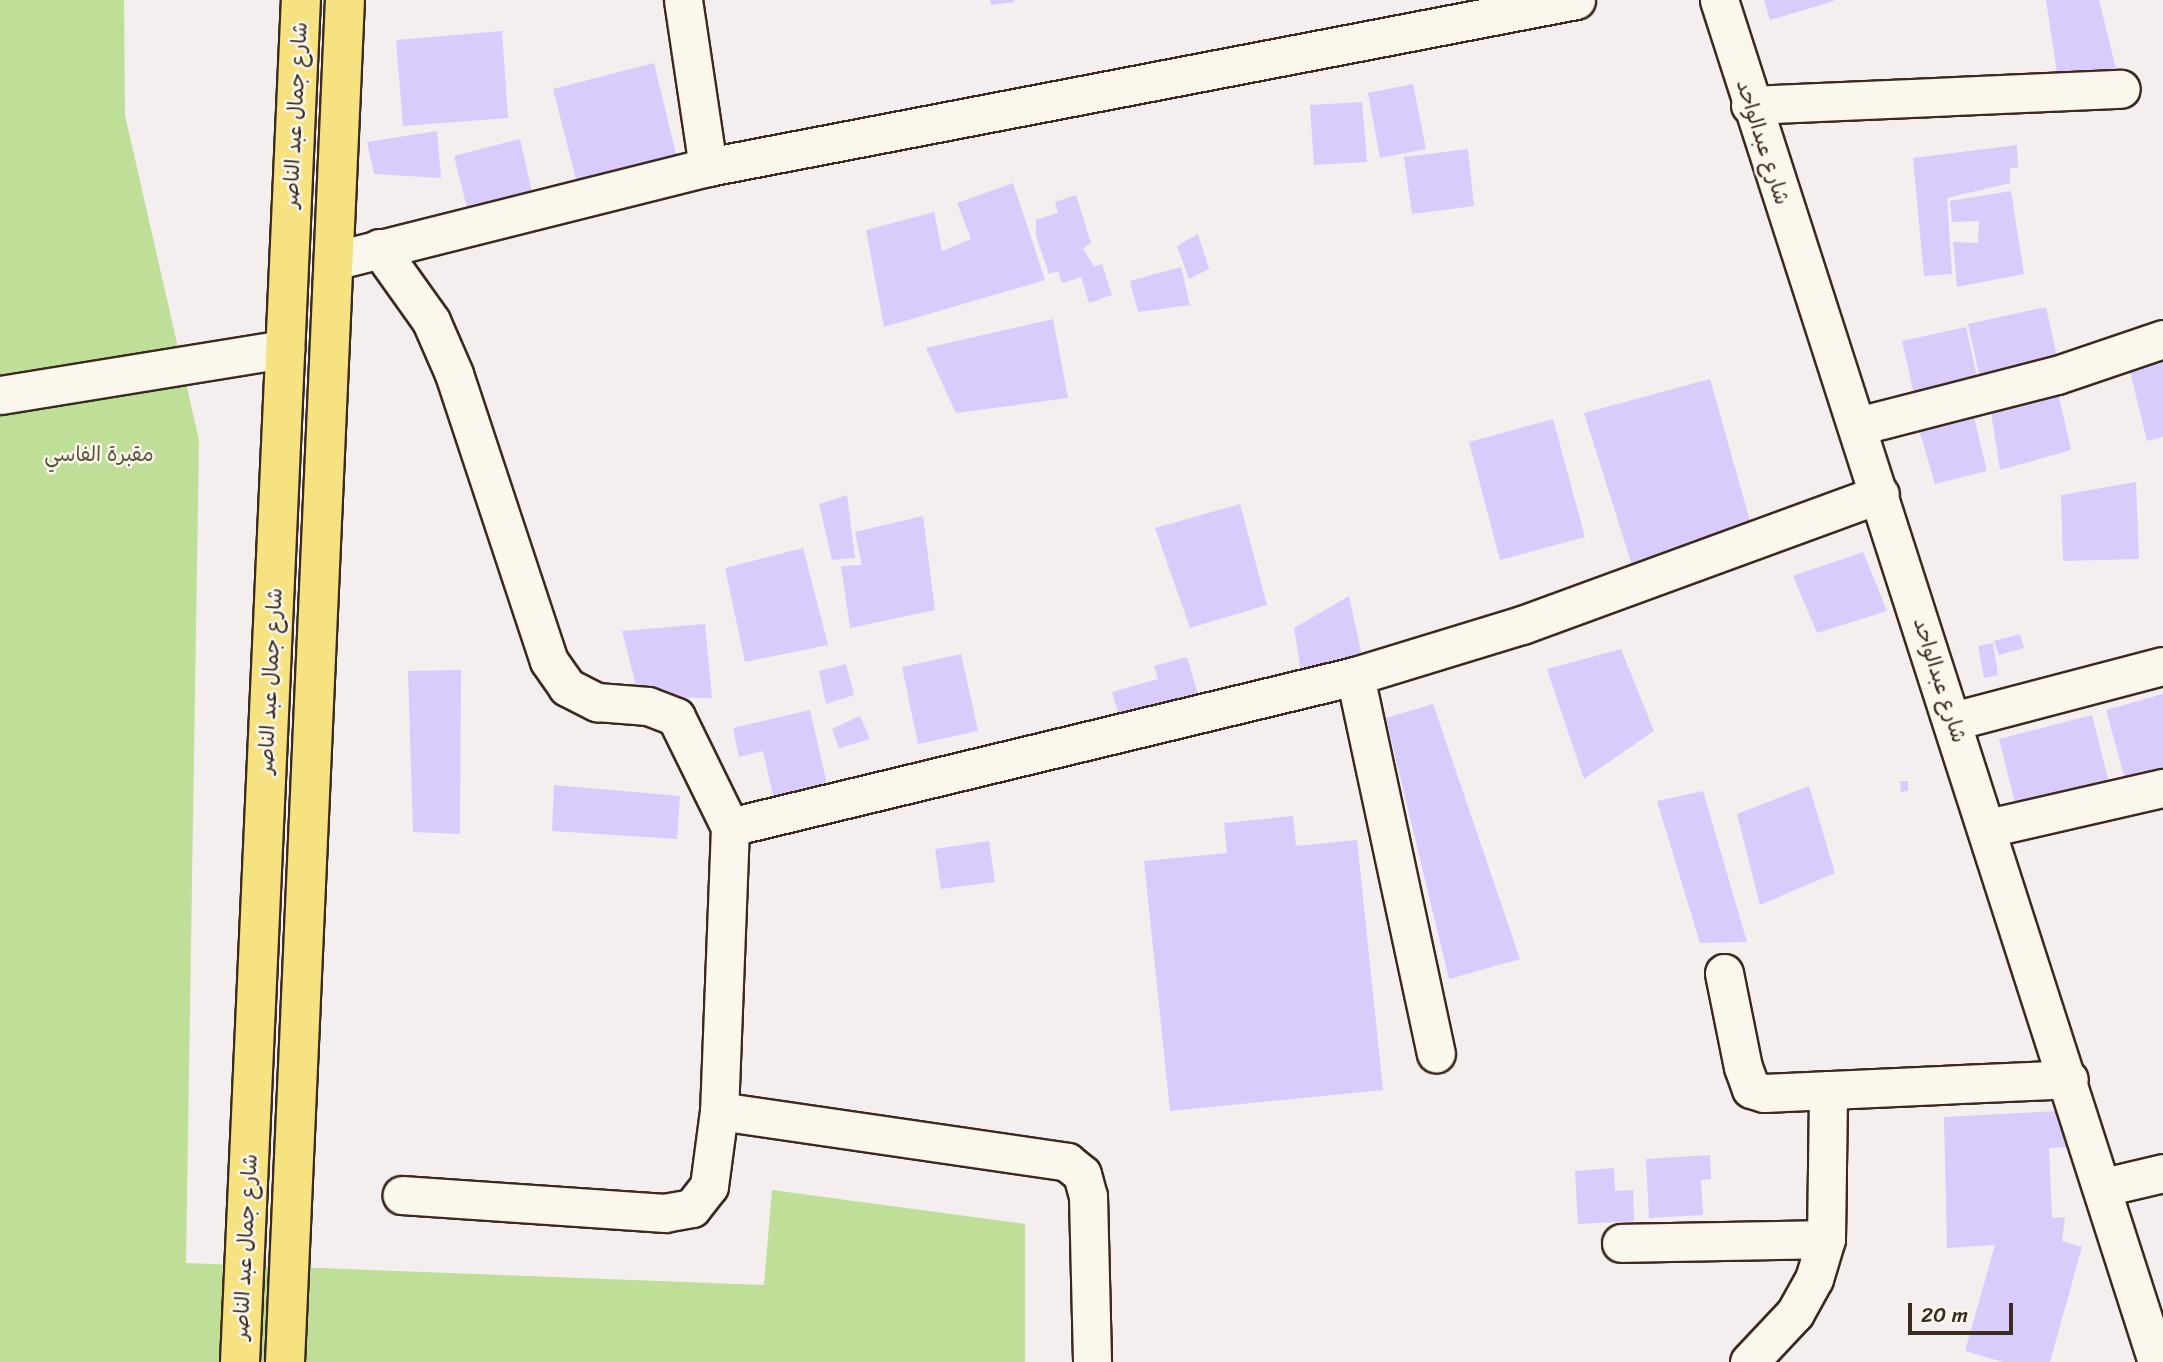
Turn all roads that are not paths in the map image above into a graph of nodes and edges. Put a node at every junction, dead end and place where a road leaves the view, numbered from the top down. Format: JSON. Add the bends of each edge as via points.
{"nodes":[{"id":1,"x":301,"y":0,"type":"edge"},
{"id":2,"x":345,"y":0,"type":"edge"},
{"id":3,"x":683,"y":0,"type":"edge"},
{"id":4,"x":1576,"y":0,"type":"edge"},
{"id":5,"x":1719,"y":0,"type":"edge"},
{"id":6,"x":2122,"y":89,"type":"dead end"},
{"id":7,"x":1750,"y":105,"type":"junction"},
{"id":8,"x":708,"y":167,"type":"junction"},
{"id":9,"x":379,"y":248,"type":"junction"},
{"id":10,"x":333,"y":261,"type":"junction"},
{"id":11,"x":2163,"y":339,"type":"edge"},
{"id":12,"x":285,"y":349,"type":"junction"},
{"id":13,"x":0,"y":395,"type":"edge"},
{"id":14,"x":1858,"y":426,"type":"junction"},
{"id":15,"x":1880,"y":494,"type":"junction"},
{"id":16,"x":2163,"y":666,"type":"edge"},
{"id":17,"x":1355,"y":676,"type":"junction"},
{"id":18,"x":1953,"y":721,"type":"junction"},
{"id":19,"x":2163,"y":788,"type":"edge"},
{"id":20,"x":730,"y":827,"type":"junction"},
{"id":21,"x":1988,"y":828,"type":"junction"},
{"id":22,"x":1724,"y":974,"type":"dead end"},
{"id":23,"x":1436,"y":1053,"type":"dead end"},
{"id":24,"x":2069,"y":1080,"type":"junction"},
{"id":25,"x":1828,"y":1090,"type":"junction"},
{"id":26,"x":719,"y":1111,"type":"junction"},
{"id":27,"x":2163,"y":1173,"type":"edge"},
{"id":28,"x":2105,"y":1187,"type":"junction"},
{"id":29,"x":402,"y":1195,"type":"dead end"},
{"id":30,"x":1826,"y":1239,"type":"junction"},
{"id":31,"x":1621,"y":1243,"type":"dead end"},
{"id":32,"x":240,"y":1362,"type":"edge"},
{"id":33,"x":285,"y":1362,"type":"edge"},
{"id":34,"x":1092,"y":1362,"type":"edge"},
{"id":35,"x":1749,"y":1362,"type":"edge"},
{"id":36,"x":2157,"y":1362,"type":"edge"}],
"edges":[{"from":1,"to":12,"type":"main road","name":"شارع جمال عبد الناصر"},
{"from":2,"to":10,"type":"main road","name":"شارع جمال عبد الناصر"},
{"from":3,"to":8,"type":"street"},
{"from":4,"to":8,"type":"street"},
{"from":5,"to":7,"type":"street","name":"شارع عبدالواحد"},
{"from":6,"to":7,"type":"street"},
{"from":7,"to":14,"type":"street","name":"شارع عبدالواحد"},
{"from":8,"to":9,"type":"street"},
{"from":9,"to":10,"type":"street"},
{"from":9,"to":20,"type":"street","via":[[440,342],[549,661],[567,687],[597,702],[648,706],[676,717]]},
{"from":10,"to":33,"type":"main road","name":"شارع جمال عبد الناصر"},
{"from":11,"to":14,"type":"street","via":[[2057,374]]},
{"from":12,"to":13,"type":"street"},
{"from":12,"to":32,"type":"main road","name":"شارع جمال عبد الناصر"},
{"from":14,"to":15,"type":"street","name":"شارع عبدالواحد"},
{"from":15,"to":17,"type":"street","via":[[1522,625]]},
{"from":15,"to":18,"type":"street","name":"شارع عبدالواحد"},
{"from":16,"to":18,"type":"street"},
{"from":17,"to":20,"type":"street"},
{"from":17,"to":23,"type":"street"},
{"from":18,"to":21,"type":"street","name":"شارع عبدالواحد"},
{"from":19,"to":21,"type":"street"},
{"from":20,"to":26,"type":"street"},
{"from":21,"to":24,"type":"street","name":"شارع عبدالواحد"},
{"from":22,"to":25,"type":"street","via":[[1751,1089]]},
{"from":24,"to":25,"type":"street"},
{"from":24,"to":28,"type":"street","name":"شارع عبدالواحد"},
{"from":25,"to":30,"type":"street"},
{"from":26,"to":29,"type":"street","via":[[709,1186],[692,1208],[665,1213]]},
{"from":26,"to":34,"type":"street","via":[[1067,1162],[1082,1174],[1088,1196]]},
{"from":27,"to":28,"type":"street"},
{"from":28,"to":36,"type":"street","name":"شارع عبدالواحد"},
{"from":30,"to":31,"type":"street"},
{"from":30,"to":35,"type":"street","via":[[1814,1279],[1795,1313]]}]}
